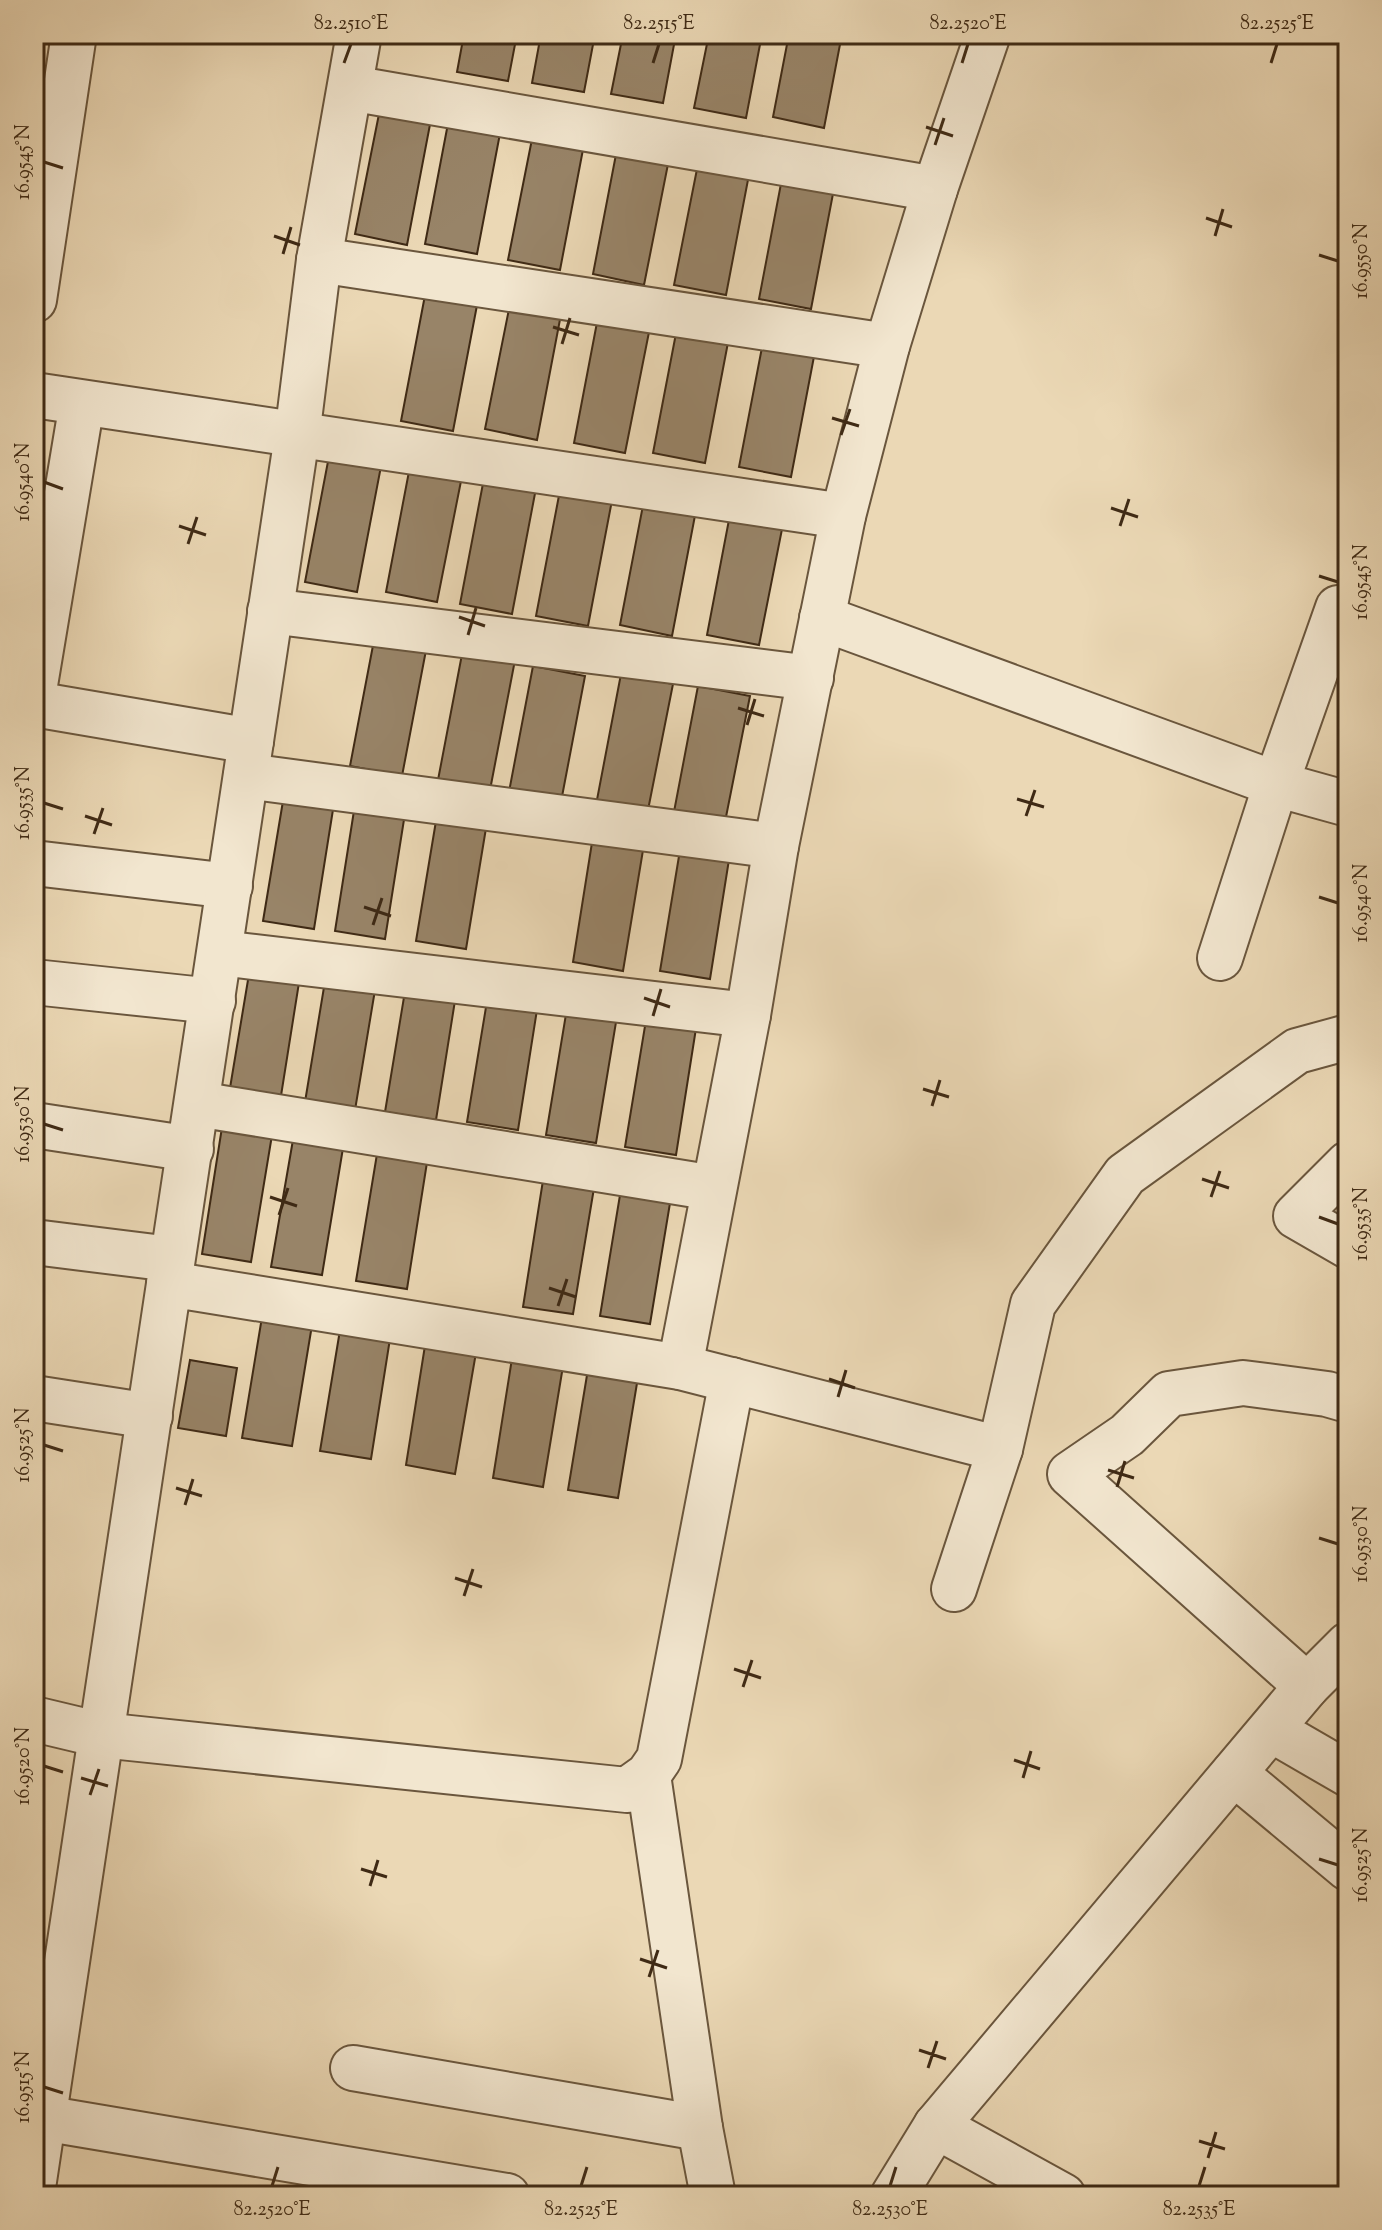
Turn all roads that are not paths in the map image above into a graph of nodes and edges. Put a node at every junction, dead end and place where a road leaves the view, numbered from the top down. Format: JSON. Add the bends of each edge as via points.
{"nodes":[{"id":1,"x":74,"y":34,"type":"edge"},
{"id":2,"x":359,"y":34,"type":"edge"},
{"id":3,"x":988,"y":34,"type":"edge"},
{"id":4,"x":350,"y":88,"type":"junction"},
{"id":5,"x":935,"y":189,"type":"junction"},
{"id":6,"x":319,"y":260,"type":"junction"},
{"id":7,"x":34,"y":300,"type":"edge"},
{"id":8,"x":887,"y":346,"type":"junction"},
{"id":9,"x":34,"y":395,"type":"edge"},
{"id":10,"x":82,"y":403,"type":"junction"},
{"id":11,"x":297,"y":436,"type":"junction"},
{"id":12,"x":843,"y":516,"type":"junction"},
{"id":13,"x":1338,"y":608,"type":"dead end"},
{"id":14,"x":270,"y":611,"type":"junction"},
{"id":15,"x":822,"y":618,"type":"junction"},
{"id":16,"x":811,"y":678,"type":"junction"},
{"id":17,"x":34,"y":691,"type":"edge"},
{"id":18,"x":34,"y":704,"type":"edge"},
{"id":19,"x":248,"y":759,"type":"junction"},
{"id":20,"x":1276,"y":784,"type":"junction"},
{"id":21,"x":1348,"y":804,"type":"edge"},
{"id":22,"x":776,"y":846,"type":"junction"},
{"id":23,"x":34,"y":863,"type":"edge"},
{"id":24,"x":230,"y":886,"type":"junction"},
{"id":25,"x":220,"y":953,"type":"junction"},
{"id":26,"x":1220,"y":958,"type":"dead end"},
{"id":27,"x":34,"y":982,"type":"edge"},
{"id":28,"x":213,"y":1001,"type":"junction"},
{"id":29,"x":748,"y":1015,"type":"junction"},
{"id":30,"x":1348,"y":1037,"type":"edge"},
{"id":31,"x":197,"y":1104,"type":"junction"},
{"id":32,"x":34,"y":1125,"type":"edge"},
{"id":33,"x":191,"y":1149,"type":"junction"},
{"id":34,"x":1348,"y":1164,"type":"edge"},
{"id":35,"x":714,"y":1188,"type":"junction"},
{"id":36,"x":34,"y":1242,"type":"edge"},
{"id":37,"x":1348,"y":1246,"type":"edge"},
{"id":38,"x":170,"y":1272,"type":"junction"},
{"id":39,"x":680,"y":1367,"type":"junction"},
{"id":40,"x":732,"y":1380,"type":"junction"},
{"id":41,"x":34,"y":1398,"type":"edge"},
{"id":42,"x":1348,"y":1400,"type":"edge"},
{"id":43,"x":150,"y":1416,"type":"junction"},
{"id":44,"x":1000,"y":1449,"type":"junction"},
{"id":45,"x":954,"y":1589,"type":"dead end"},
{"id":46,"x":1348,"y":1645,"type":"edge"},
{"id":47,"x":1307,"y":1686,"type":"junction"},
{"id":48,"x":34,"y":1719,"type":"edge"},
{"id":49,"x":1272,"y":1730,"type":"junction"},
{"id":50,"x":101,"y":1735,"type":"junction"},
{"id":51,"x":1234,"y":1773,"type":"junction"},
{"id":52,"x":1348,"y":1774,"type":"edge"},
{"id":53,"x":648,"y":1775,"type":"junction"},
{"id":54,"x":1348,"y":1868,"type":"edge"},
{"id":55,"x":353,"y":2068,"type":"dead end"},
{"id":56,"x":43,"y":2118,"type":"junction"},
{"id":57,"x":936,"y":2126,"type":"junction"},
{"id":58,"x":700,"y":2128,"type":"junction"},
{"id":59,"x":34,"y":2181,"type":"edge"},
{"id":60,"x":507,"y":2196,"type":"edge"},
{"id":61,"x":713,"y":2196,"type":"edge"},
{"id":62,"x":893,"y":2196,"type":"edge"},
{"id":63,"x":1063,"y":2196,"type":"edge"}],
"edges":[{"from":1,"to":7,"type":"street"},
{"from":2,"to":4,"type":"street"},
{"from":3,"to":5,"type":"street"},
{"from":4,"to":5,"type":"street"},
{"from":4,"to":6,"type":"street"},
{"from":5,"to":8,"type":"street"},
{"from":6,"to":8,"type":"street"},
{"from":6,"to":11,"type":"street"},
{"from":8,"to":12,"type":"street"},
{"from":9,"to":10,"type":"street"},
{"from":10,"to":11,"type":"street"},
{"from":10,"to":17,"type":"street"},
{"from":11,"to":12,"type":"street"},
{"from":11,"to":14,"type":"street"},
{"from":12,"to":15,"type":"street"},
{"from":13,"to":20,"type":"street"},
{"from":14,"to":16,"type":"street"},
{"from":14,"to":19,"type":"street"},
{"from":15,"to":16,"type":"street"},
{"from":15,"to":20,"type":"street"},
{"from":16,"to":22,"type":"street"},
{"from":18,"to":19,"type":"street"},
{"from":19,"to":22,"type":"street"},
{"from":19,"to":24,"type":"street"},
{"from":20,"to":21,"type":"street"},
{"from":20,"to":26,"type":"street"},
{"from":22,"to":29,"type":"street"},
{"from":23,"to":24,"type":"street"},
{"from":24,"to":25,"type":"street"},
{"from":25,"to":28,"type":"street"},
{"from":25,"to":29,"type":"street"},
{"from":27,"to":28,"type":"street"},
{"from":28,"to":31,"type":"street"},
{"from":29,"to":35,"type":"street"},
{"from":30,"to":44,"type":"street","via":[[1297,1051],[1125,1175],[1033,1304]]},
{"from":31,"to":33,"type":"street"},
{"from":31,"to":35,"type":"street"},
{"from":32,"to":33,"type":"street"},
{"from":33,"to":38,"type":"street"},
{"from":34,"to":37,"type":"street","via":[[1296,1216]]},
{"from":35,"to":39,"type":"street"},
{"from":36,"to":38,"type":"street"},
{"from":38,"to":39,"type":"street"},
{"from":38,"to":43,"type":"street"},
{"from":39,"to":40,"type":"street"},
{"from":40,"to":44,"type":"street"},
{"from":40,"to":53,"type":"street","via":[[659,1759]]},
{"from":41,"to":43,"type":"street"},
{"from":42,"to":47,"type":"street","via":[[1243,1383],[1169,1394],[1127,1435],[1070,1474]]},
{"from":43,"to":50,"type":"street"},
{"from":44,"to":45,"type":"street"},
{"from":46,"to":47,"type":"street"},
{"from":47,"to":49,"type":"street"},
{"from":48,"to":50,"type":"street"},
{"from":49,"to":51,"type":"street"},
{"from":49,"to":52,"type":"street"},
{"from":50,"to":53,"type":"street","via":[[627,1790]]},
{"from":50,"to":56,"type":"street"},
{"from":51,"to":54,"type":"street"},
{"from":51,"to":57,"type":"street"},
{"from":53,"to":58,"type":"street"},
{"from":55,"to":58,"type":"street"},
{"from":56,"to":59,"type":"street"},
{"from":56,"to":60,"type":"street"},
{"from":57,"to":62,"type":"street"},
{"from":57,"to":63,"type":"street"},
{"from":58,"to":61,"type":"street"}]}
